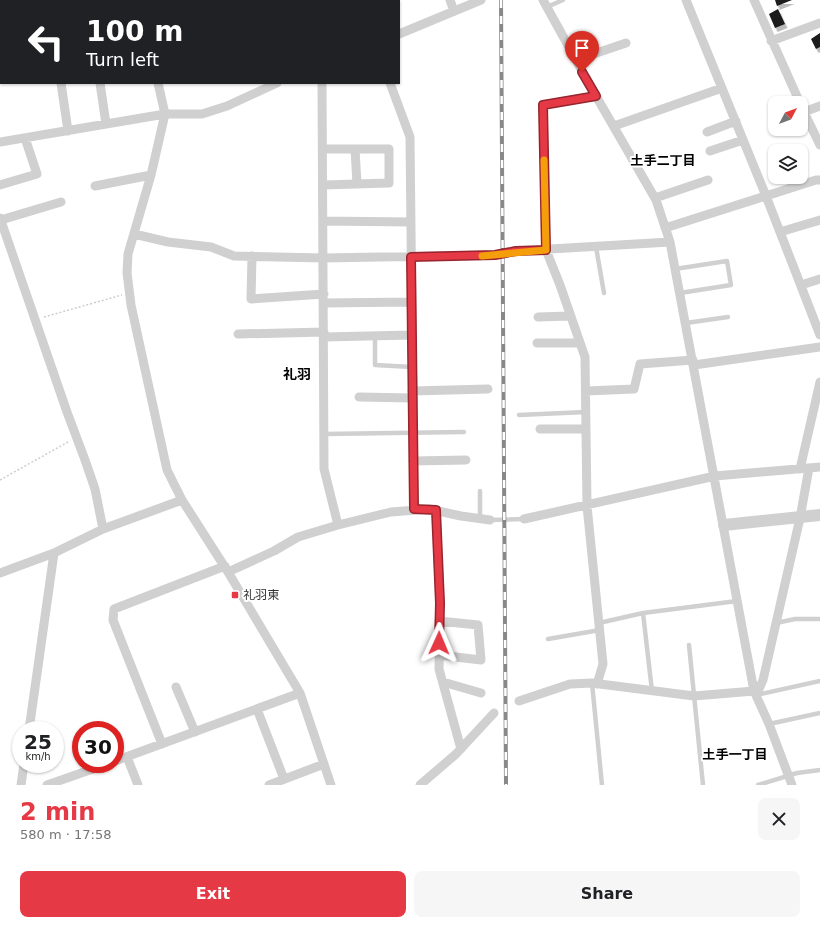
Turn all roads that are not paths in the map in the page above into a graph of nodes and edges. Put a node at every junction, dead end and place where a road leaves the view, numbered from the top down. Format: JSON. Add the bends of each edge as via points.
{"nodes":[{"id":1,"x":450,"y":0,"type":"edge"},
{"id":2,"x":481,"y":0,"type":"edge"},
{"id":3,"x":563,"y":0,"type":"edge"},
{"id":4,"x":686,"y":0,"type":"edge"},
{"id":5,"x":754,"y":0,"type":"edge"},
{"id":6,"x":545,"y":3,"type":"edge"},
{"id":7,"x":454,"y":11,"type":"junction"},
{"id":8,"x":820,"y":23,"type":"edge"},
{"id":9,"x":400,"y":34,"type":"edge"},
{"id":10,"x":771,"y":41,"type":"junction"},
{"id":11,"x":626,"y":42,"type":"dead end"},
{"id":12,"x":576,"y":60,"type":"junction"},
{"id":13,"x":62,"y":84,"type":"edge"},
{"id":14,"x":100,"y":84,"type":"edge"},
{"id":15,"x":158,"y":84,"type":"edge"},
{"id":16,"x":275,"y":84,"type":"edge"},
{"id":17,"x":322,"y":84,"type":"edge"},
{"id":18,"x":390,"y":84,"type":"edge"},
{"id":19,"x":722,"y":88,"type":"junction"},
{"id":20,"x":596,"y":96,"type":"junction"},
{"id":21,"x":797,"y":96,"type":"edge"},
{"id":22,"x":820,"y":106,"type":"edge"},
{"id":23,"x":808,"y":108,"type":"edge"},
{"id":24,"x":165,"y":114,"type":"junction"},
{"id":25,"x":736,"y":121,"type":"junction"},
{"id":26,"x":808,"y":121,"type":"edge"},
{"id":27,"x":106,"y":124,"type":"junction"},
{"id":28,"x":614,"y":126,"type":"junction"},
{"id":29,"x":68,"y":131,"type":"junction"},
{"id":30,"x":707,"y":132,"type":"dead end"},
{"id":31,"x":25,"y":138,"type":"junction"},
{"id":32,"x":743,"y":140,"type":"junction"},
{"id":33,"x":0,"y":142,"type":"edge"},
{"id":34,"x":820,"y":145,"type":"edge"},
{"id":35,"x":323,"y":148,"type":"junction"},
{"id":36,"x":355,"y":149,"type":"junction"},
{"id":37,"x":710,"y":151,"type":"dead end"},
{"id":38,"x":151,"y":175,"type":"junction"},
{"id":39,"x":708,"y":180,"type":"dead end"},
{"id":40,"x":820,"y":180,"type":"edge"},
{"id":41,"x":357,"y":184,"type":"junction"},
{"id":42,"x":0,"y":185,"type":"edge"},
{"id":43,"x":323,"y":185,"type":"junction"},
{"id":44,"x":96,"y":186,"type":"dead end"},
{"id":45,"x":766,"y":196,"type":"junction"},
{"id":46,"x":655,"y":198,"type":"junction"},
{"id":47,"x":61,"y":202,"type":"dead end"},
{"id":48,"x":0,"y":219,"type":"edge"},
{"id":49,"x":820,"y":220,"type":"edge"},
{"id":50,"x":323,"y":221,"type":"junction"},
{"id":51,"x":411,"y":222,"type":"junction"},
{"id":52,"x":665,"y":228,"type":"junction"},
{"id":53,"x":780,"y":232,"type":"junction"},
{"id":54,"x":134,"y":234,"type":"junction"},
{"id":55,"x":670,"y":242,"type":"junction"},
{"id":56,"x":596,"y":247,"type":"junction"},
{"id":57,"x":546,"y":250,"type":"junction"},
{"id":58,"x":516,"y":251,"type":"joint"},
{"id":59,"x":495,"y":255,"type":"joint"},
{"id":60,"x":252,"y":256,"type":"junction"},
{"id":61,"x":411,"y":257,"type":"junction"},
{"id":62,"x":324,"y":258,"type":"junction"},
{"id":63,"x":675,"y":269,"type":"junction"},
{"id":64,"x":820,"y":279,"type":"edge"},
{"id":65,"x":801,"y":285,"type":"junction"},
{"id":66,"x":604,"y":293,"type":"dead end"},
{"id":67,"x":680,"y":293,"type":"junction"},
{"id":68,"x":324,"y":299,"type":"junction"},
{"id":69,"x":411,"y":302,"type":"junction"},
{"id":70,"x":570,"y":316,"type":"junction"},
{"id":71,"x":538,"y":317,"type":"dead end"},
{"id":72,"x":728,"y":317,"type":"dead end"},
{"id":73,"x":686,"y":323,"type":"junction"},
{"id":74,"x":238,"y":334,"type":"dead end"},
{"id":75,"x":324,"y":335,"type":"junction"},
{"id":76,"x":412,"y":335,"type":"junction"},
{"id":77,"x":820,"y":335,"type":"edge"},
{"id":78,"x":375,"y":336,"type":"junction"},
{"id":79,"x":537,"y":343,"type":"dead end"},
{"id":80,"x":580,"y":343,"type":"junction"},
{"id":81,"x":820,"y":347,"type":"edge"},
{"id":82,"x":694,"y":362,"type":"junction"},
{"id":83,"x":412,"y":367,"type":"junction"},
{"id":84,"x":820,"y":382,"type":"edge"},
{"id":85,"x":488,"y":389,"type":"dead end"},
{"id":86,"x":586,"y":391,"type":"junction"},
{"id":87,"x":412,"y":394,"type":"junction"},
{"id":88,"x":359,"y":398,"type":"dead end"},
{"id":89,"x":586,"y":412,"type":"junction"},
{"id":90,"x":519,"y":415,"type":"dead end"},
{"id":91,"x":540,"y":429,"type":"dead end"},
{"id":92,"x":586,"y":429,"type":"junction"},
{"id":93,"x":412,"y":432,"type":"junction"},
{"id":94,"x":464,"y":432,"type":"dead end"},
{"id":95,"x":324,"y":434,"type":"junction"},
{"id":96,"x":413,"y":460,"type":"junction"},
{"id":97,"x":466,"y":460,"type":"dead end"},
{"id":98,"x":820,"y":467,"type":"edge"},
{"id":99,"x":805,"y":468,"type":"junction"},
{"id":100,"x":715,"y":476,"type":"junction"},
{"id":101,"x":480,"y":491,"type":"dead end"},
{"id":102,"x":182,"y":500,"type":"junction"},
{"id":103,"x":586,"y":506,"type":"junction"},
{"id":104,"x":414,"y":509,"type":"junction"},
{"id":105,"x":436,"y":510,"type":"junction"},
{"id":106,"x":820,"y":515,"type":"edge"},
{"id":107,"x":800,"y":518,"type":"junction"},
{"id":108,"x":480,"y":519,"type":"junction"},
{"id":109,"x":524,"y":519,"type":"joint"},
{"id":110,"x":490,"y":520,"type":"joint"},
{"id":111,"x":338,"y":525,"type":"junction"},
{"id":112,"x":724,"y":525,"type":"junction"},
{"id":113,"x":103,"y":530,"type":"junction"},
{"id":114,"x":54,"y":553,"type":"junction"},
{"id":115,"x":227,"y":569,"type":"junction"},
{"id":116,"x":0,"y":573,"type":"edge"},
{"id":117,"x":737,"y":601,"type":"junction"},
{"id":118,"x":643,"y":613,"type":"junction"},
{"id":119,"x":820,"y":620,"type":"edge"},
{"id":120,"x":439,"y":621,"type":"junction"},
{"id":121,"x":776,"y":623,"type":"junction"},
{"id":122,"x":600,"y":626,"type":"junction"},
{"id":123,"x":548,"y":639,"type":"dead end"},
{"id":124,"x":689,"y":645,"type":"dead end"},
{"id":125,"x":439,"y":654,"type":"junction"},
{"id":126,"x":820,"y":681,"type":"edge"},
{"id":127,"x":442,"y":682,"type":"junction"},
{"id":128,"x":594,"y":684,"type":"junction"},
{"id":129,"x":176,"y":687,"type":"dead end"},
{"id":130,"x":652,"y":691,"type":"junction"},
{"id":131,"x":300,"y":692,"type":"junction"},
{"id":132,"x":481,"y":693,"type":"dead end"},
{"id":133,"x":755,"y":693,"type":"junction"},
{"id":134,"x":694,"y":696,"type":"junction"},
{"id":135,"x":519,"y":701,"type":"dead end"},
{"id":136,"x":257,"y":709,"type":"junction"},
{"id":137,"x":494,"y":713,"type":"dead end"},
{"id":138,"x":820,"y":713,"type":"edge"},
{"id":139,"x":30,"y":721,"type":"edge"},
{"id":140,"x":770,"y":724,"type":"junction"},
{"id":141,"x":195,"y":732,"type":"junction"},
{"id":142,"x":162,"y":744,"type":"junction"},
{"id":143,"x":461,"y":748,"type":"junction"},
{"id":144,"x":127,"y":757,"type":"junction"},
{"id":145,"x":124,"y":758,"type":"edge"},
{"id":146,"x":324,"y":764,"type":"junction"},
{"id":147,"x":820,"y":770,"type":"edge"},
{"id":148,"x":23,"y":773,"type":"edge"},
{"id":149,"x":81,"y":773,"type":"edge"},
{"id":150,"x":282,"y":781,"type":"edge"},
{"id":151,"x":791,"y":781,"type":"edge"},
{"id":152,"x":21,"y":785,"type":"edge"},
{"id":153,"x":47,"y":785,"type":"edge"},
{"id":154,"x":138,"y":785,"type":"edge"},
{"id":155,"x":269,"y":785,"type":"edge"},
{"id":156,"x":331,"y":785,"type":"edge"},
{"id":157,"x":420,"y":785,"type":"edge"},
{"id":158,"x":602,"y":785,"type":"edge"},
{"id":159,"x":703,"y":785,"type":"edge"},
{"id":160,"x":758,"y":785,"type":"edge"}],
"edges":[{"from":1,"to":7,"type":"street"},
{"from":2,"to":7,"type":"street"},
{"from":3,"to":6,"type":"lane"},
{"from":4,"to":19,"type":"street"},
{"from":5,"to":10,"type":"street"},
{"from":6,"to":12,"type":"street"},
{"from":7,"to":9,"type":"street"},
{"from":8,"to":10,"type":"street"},
{"from":10,"to":21,"type":"street"},
{"from":11,"to":12,"type":"street"},
{"from":12,"to":20,"type":"street"},
{"from":13,"to":29,"type":"street"},
{"from":14,"to":27,"type":"street"},
{"from":15,"to":24,"type":"street"},
{"from":16,"to":24,"type":"street","via":[[227,106],[202,114]]},
{"from":17,"to":35,"type":"street"},
{"from":18,"to":51,"type":"street","via":[[410,137]]},
{"from":19,"to":25,"type":"street"},
{"from":19,"to":28,"type":"street"},
{"from":20,"to":28,"type":"street"},
{"from":20,"to":57,"type":"street","via":[[543,105]]},
{"from":22,"to":23,"type":"street"},
{"from":24,"to":27,"type":"street"},
{"from":24,"to":38,"type":"street"},
{"from":25,"to":30,"type":"street"},
{"from":25,"to":32,"type":"street"},
{"from":26,"to":34,"type":"street"},
{"from":27,"to":29,"type":"street"},
{"from":28,"to":46,"type":"street"},
{"from":29,"to":31,"type":"street"},
{"from":31,"to":33,"type":"street"},
{"from":31,"to":42,"type":"street","via":[[37,174]]},
{"from":32,"to":37,"type":"street"},
{"from":32,"to":45,"type":"street"},
{"from":35,"to":36,"type":"street"},
{"from":35,"to":43,"type":"street"},
{"from":36,"to":41,"type":"street"},
{"from":36,"to":41,"type":"street","via":[[390,149],[389,183]]},
{"from":38,"to":44,"type":"street"},
{"from":38,"to":54,"type":"street"},
{"from":39,"to":46,"type":"street"},
{"from":40,"to":45,"type":"street"},
{"from":41,"to":43,"type":"street"},
{"from":43,"to":50,"type":"street"},
{"from":45,"to":52,"type":"street"},
{"from":45,"to":53,"type":"street"},
{"from":46,"to":52,"type":"street"},
{"from":47,"to":48,"type":"street"},
{"from":48,"to":113,"type":"street","via":[[95,489]]},
{"from":49,"to":53,"type":"street"},
{"from":50,"to":51,"type":"street"},
{"from":50,"to":62,"type":"street"},
{"from":51,"to":61,"type":"street"},
{"from":52,"to":55,"type":"street"},
{"from":53,"to":65,"type":"street"},
{"from":54,"to":60,"type":"street","via":[[168,242],[211,247],[234,256]]},
{"from":54,"to":102,"type":"street","via":[[128,254],[129,293],[167,470]]},
{"from":55,"to":56,"type":"street"},
{"from":55,"to":63,"type":"street"},
{"from":56,"to":57,"type":"street"},
{"from":56,"to":66,"type":"lane"},
{"from":57,"to":58,"type":"street"},
{"from":57,"to":70,"type":"street"},
{"from":58,"to":59,"type":"lane"},
{"from":59,"to":61,"type":"street"},
{"from":60,"to":62,"type":"street"},
{"from":60,"to":68,"type":"street","via":[[251,299]]},
{"from":61,"to":62,"type":"street"},
{"from":61,"to":69,"type":"street"},
{"from":62,"to":68,"type":"street"},
{"from":63,"to":67,"type":"street"},
{"from":63,"to":67,"type":"lane","via":[[727,261],[731,285]]},
{"from":64,"to":65,"type":"street"},
{"from":65,"to":77,"type":"street"},
{"from":67,"to":73,"type":"street"},
{"from":68,"to":69,"type":"street"},
{"from":68,"to":75,"type":"street"},
{"from":69,"to":76,"type":"street"},
{"from":70,"to":71,"type":"street"},
{"from":70,"to":80,"type":"street"},
{"from":72,"to":73,"type":"lane"},
{"from":73,"to":82,"type":"street"},
{"from":74,"to":75,"type":"street"},
{"from":75,"to":78,"type":"street"},
{"from":75,"to":95,"type":"street"},
{"from":76,"to":78,"type":"street"},
{"from":76,"to":83,"type":"street"},
{"from":78,"to":83,"type":"lane","via":[[375,365]]},
{"from":79,"to":80,"type":"street"},
{"from":80,"to":86,"type":"street","via":[[585,357]]},
{"from":81,"to":82,"type":"street"},
{"from":82,"to":86,"type":"street","via":[[640,364],[634,389]]},
{"from":82,"to":100,"type":"street"},
{"from":83,"to":87,"type":"street"},
{"from":84,"to":99,"type":"street"},
{"from":85,"to":87,"type":"street"},
{"from":86,"to":89,"type":"street"},
{"from":87,"to":88,"type":"street"},
{"from":87,"to":93,"type":"street"},
{"from":89,"to":90,"type":"lane"},
{"from":89,"to":92,"type":"street"},
{"from":91,"to":92,"type":"street"},
{"from":92,"to":103,"type":"street"},
{"from":93,"to":94,"type":"lane"},
{"from":93,"to":95,"type":"lane"},
{"from":93,"to":96,"type":"street"},
{"from":95,"to":111,"type":"street","via":[[324,469]]},
{"from":96,"to":97,"type":"street"},
{"from":96,"to":104,"type":"street"},
{"from":98,"to":99,"type":"street"},
{"from":99,"to":100,"type":"street"},
{"from":99,"to":107,"type":"street"},
{"from":100,"to":103,"type":"street"},
{"from":100,"to":112,"type":"street"},
{"from":101,"to":108,"type":"lane"},
{"from":102,"to":113,"type":"street"},
{"from":102,"to":115,"type":"street"},
{"from":103,"to":109,"type":"street"},
{"from":103,"to":122,"type":"street"},
{"from":104,"to":105,"type":"street"},
{"from":104,"to":111,"type":"street"},
{"from":105,"to":108,"type":"street"},
{"from":105,"to":120,"type":"street"},
{"from":106,"to":107,"type":"street"},
{"from":107,"to":112,"type":"street"},
{"from":107,"to":121,"type":"street"},
{"from":108,"to":110,"type":"street"},
{"from":109,"to":110,"type":"lane"},
{"from":111,"to":115,"type":"street","via":[[298,538],[274,551]]},
{"from":112,"to":117,"type":"street"},
{"from":113,"to":114,"type":"street"},
{"from":114,"to":116,"type":"street"},
{"from":114,"to":139,"type":"street"},
{"from":115,"to":131,"type":"street"},
{"from":115,"to":142,"type":"street","via":[[114,609],[113,620]]},
{"from":117,"to":118,"type":"lane"},
{"from":117,"to":133,"type":"street"},
{"from":118,"to":122,"type":"lane"},
{"from":118,"to":130,"type":"lane"},
{"from":119,"to":121,"type":"lane","via":[[795,619]]},
{"from":120,"to":125,"type":"street"},
{"from":120,"to":125,"type":"street","via":[[478,625],[481,660]]},
{"from":121,"to":133,"type":"street","via":[[761,686]]},
{"from":122,"to":123,"type":"lane"},
{"from":122,"to":128,"type":"street","via":[[603,664]]},
{"from":124,"to":134,"type":"lane"},
{"from":125,"to":127,"type":"street"},
{"from":126,"to":133,"type":"lane"},
{"from":127,"to":132,"type":"street"},
{"from":127,"to":143,"type":"street"},
{"from":128,"to":130,"type":"street"},
{"from":128,"to":135,"type":"street","via":[[570,684]]},
{"from":128,"to":158,"type":"lane"},
{"from":129,"to":141,"type":"street"},
{"from":130,"to":134,"type":"street"},
{"from":131,"to":136,"type":"street"},
{"from":131,"to":146,"type":"street"},
{"from":133,"to":134,"type":"street"},
{"from":133,"to":140,"type":"street"},
{"from":134,"to":159,"type":"lane"},
{"from":136,"to":141,"type":"street"},
{"from":136,"to":150,"type":"street"},
{"from":137,"to":143,"type":"street"},
{"from":138,"to":140,"type":"lane"},
{"from":140,"to":151,"type":"street"},
{"from":141,"to":142,"type":"street"},
{"from":142,"to":144,"type":"street"},
{"from":143,"to":157,"type":"street"},
{"from":144,"to":145,"type":"street"},
{"from":144,"to":154,"type":"street"},
{"from":146,"to":150,"type":"street"},
{"from":146,"to":156,"type":"street"},
{"from":147,"to":151,"type":"lane","via":[[797,773]]},
{"from":148,"to":152,"type":"street"},
{"from":149,"to":153,"type":"street"},
{"from":150,"to":155,"type":"street"},
{"from":151,"to":160,"type":"lane"}]}
